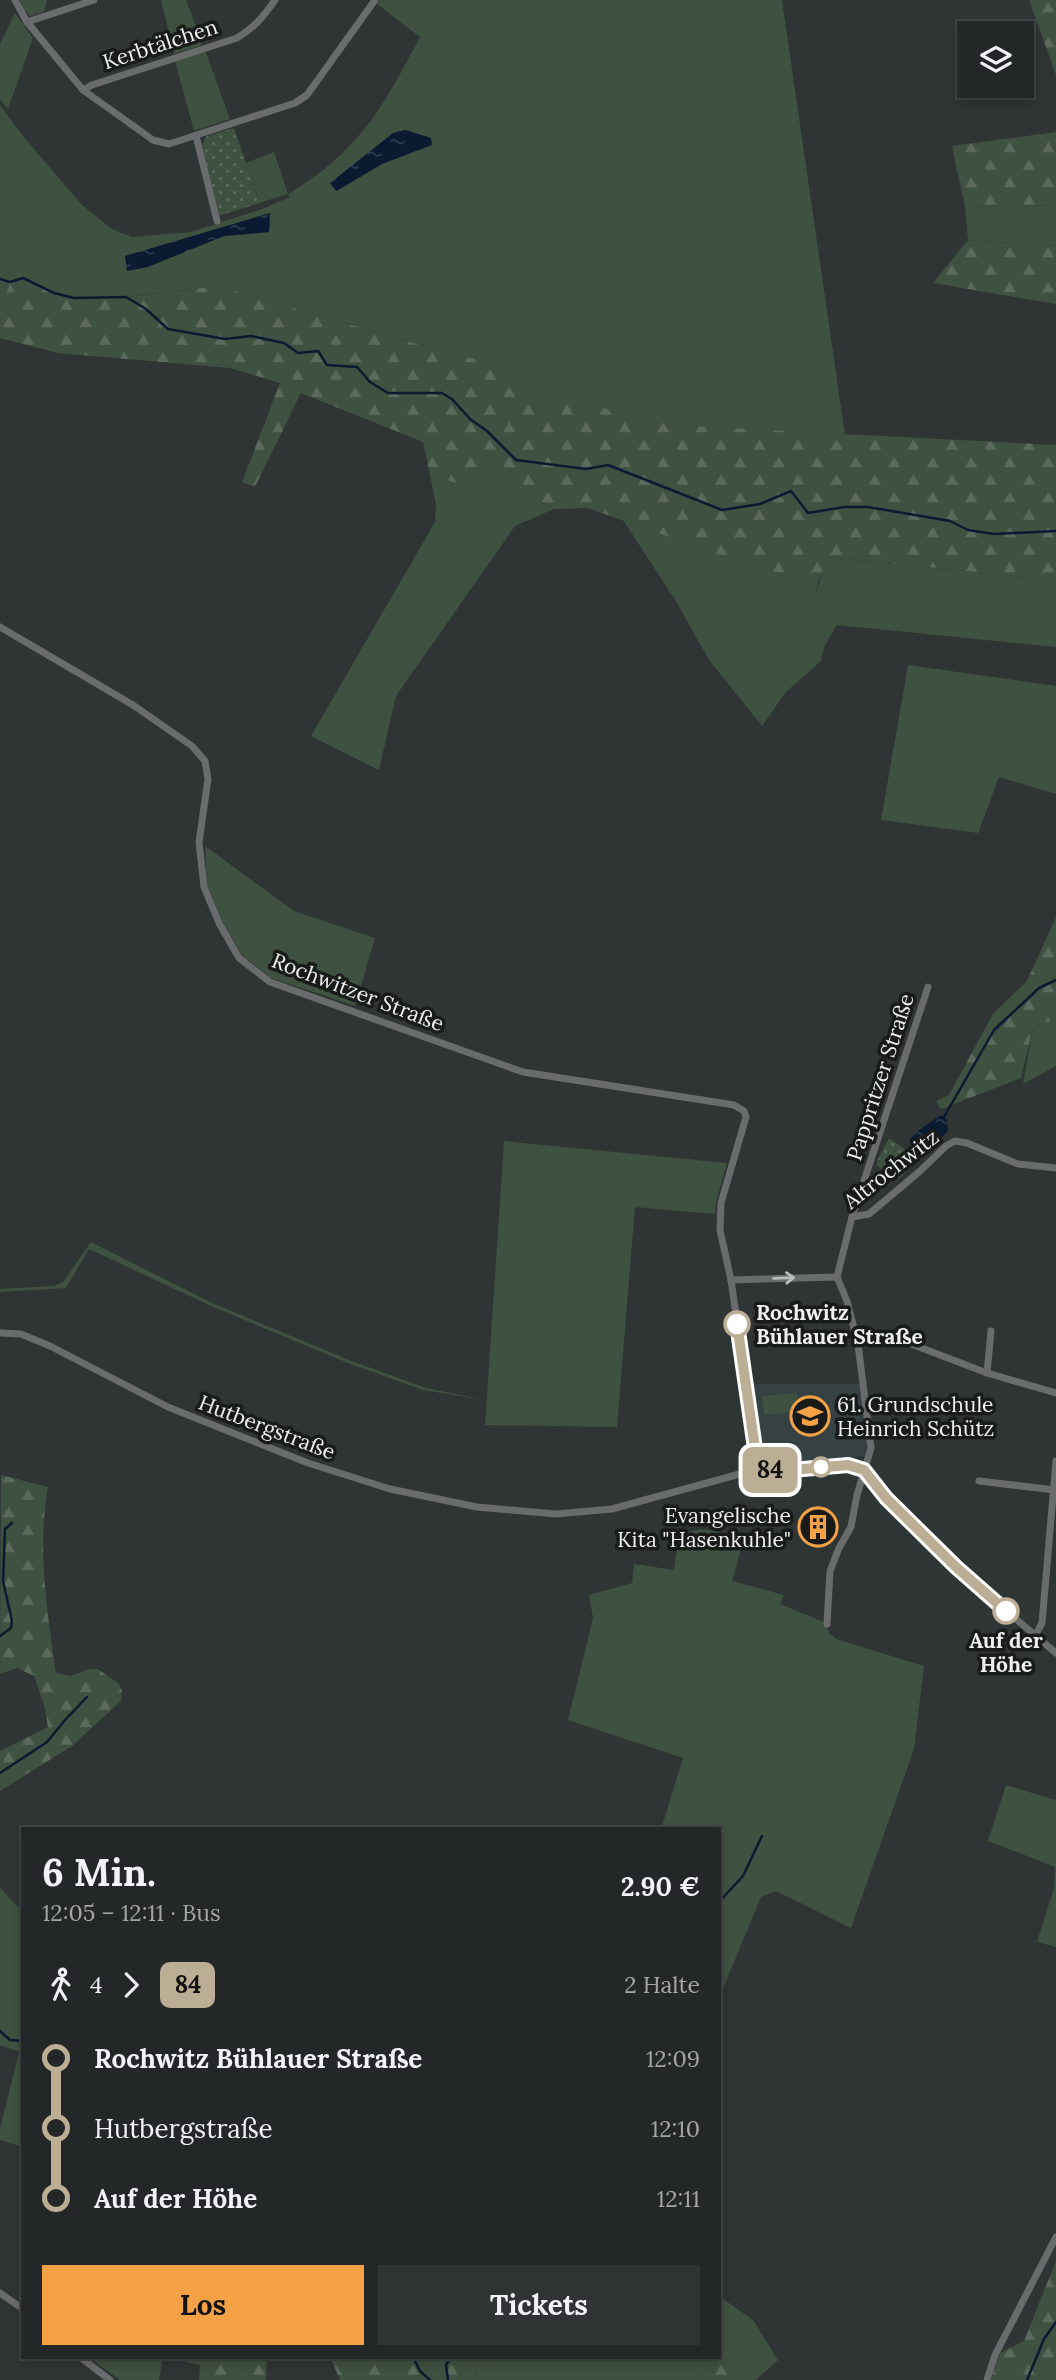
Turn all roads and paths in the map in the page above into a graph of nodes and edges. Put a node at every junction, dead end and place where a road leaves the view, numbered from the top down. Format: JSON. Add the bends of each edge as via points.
{"nodes":[{"id":1,"x":15,"y":0,"type":"edge"},
{"id":2,"x":94,"y":0,"type":"edge"},
{"id":3,"x":275,"y":0,"type":"edge"},
{"id":4,"x":375,"y":0,"type":"edge"},
{"id":5,"x":27,"y":23,"type":"junction"},
{"id":6,"x":83,"y":90,"type":"junction"},
{"id":7,"x":196,"y":136,"type":"junction"},
{"id":8,"x":217,"y":220,"type":"dead end"},
{"id":9,"x":0,"y":627,"type":"edge"},
{"id":10,"x":928,"y":987,"type":"dead end"},
{"id":11,"x":1056,"y":1168,"type":"edge"},
{"id":12,"x":852,"y":1217,"type":"junction"},
{"id":13,"x":837,"y":1277,"type":"junction"},
{"id":14,"x":731,"y":1280,"type":"junction"},
{"id":15,"x":991,"y":1331,"type":"dead end"},
{"id":16,"x":0,"y":1334,"type":"edge"},
{"id":17,"x":893,"y":1337,"type":"dead end"},
{"id":18,"x":987,"y":1373,"type":"junction"},
{"id":19,"x":1056,"y":1393,"type":"edge"},
{"id":20,"x":1056,"y":1461,"type":"edge"},
{"id":21,"x":758,"y":1469,"type":"junction"},
{"id":22,"x":864,"y":1470,"type":"junction"},
{"id":23,"x":979,"y":1481,"type":"dead end"},
{"id":24,"x":1055,"y":1490,"type":"edge"},
{"id":25,"x":827,"y":1624,"type":"dead end"},
{"id":26,"x":1035,"y":1636,"type":"junction"},
{"id":27,"x":1056,"y":1653,"type":"edge"},
{"id":28,"x":1056,"y":2237,"type":"edge"},
{"id":29,"x":0,"y":2293,"type":"edge"},
{"id":30,"x":21,"y":2308,"type":"edge"},
{"id":31,"x":83,"y":2359,"type":"edge"},
{"id":32,"x":110,"y":2380,"type":"edge"},
{"id":33,"x":987,"y":2380,"type":"edge"}],
"edges":[{"from":1,"to":5,"type":"street"},
{"from":2,"to":5,"type":"street"},
{"from":3,"to":6,"type":"street","name":"Kerbtälchen","via":[[261,21],[237,38]]},
{"from":4,"to":7,"type":"street","via":[[307,95]]},
{"from":5,"to":6,"type":"street"},
{"from":6,"to":7,"type":"street","via":[[161,144]]},
{"from":7,"to":8,"type":"street"},
{"from":9,"to":14,"type":"street","name":"Rochwitzer Straße","via":[[133,705],[192,746],[205,761],[208,779],[199,842],[204,887],[239,958],[270,982],[523,1072],[734,1105],[744,1111],[719,1215]]},
{"from":10,"to":12,"type":"street","name":"Pappritzer Straße"},
{"from":11,"to":12,"type":"street","name":"Altrochwitz","via":[[1018,1164],[955,1142],[869,1214]]},
{"from":12,"to":13,"type":"street","name":"Altrochwitz"},
{"from":14,"to":13,"type":"street","one_way":true},
{"from":13,"to":22,"type":"street","via":[[858,1344],[871,1448]]},
{"from":14,"to":21,"type":"street"},
{"from":15,"to":18,"type":"street"},
{"from":16,"to":21,"type":"street","name":"Hutbergstraße","via":[[21,1334],[50,1346],[168,1407],[308,1463],[390,1489],[477,1507],[556,1514],[612,1509]]},
{"from":17,"to":18,"type":"street"},
{"from":18,"to":19,"type":"street"},
{"from":20,"to":24,"type":"street"},
{"from":21,"to":22,"type":"street","name":"Hutbergstraße","via":[[848,1465]]},
{"from":22,"to":25,"type":"street","via":[[851,1527],[830,1571]]},
{"from":22,"to":26,"type":"street","via":[[956,1567]]},
{"from":23,"to":24,"type":"street"},
{"from":24,"to":26,"type":"street","via":[[1042,1623]]},
{"from":26,"to":27,"type":"street"},
{"from":28,"to":33,"type":"street"},
{"from":29,"to":30,"type":"street"},
{"from":31,"to":32,"type":"street"}]}
